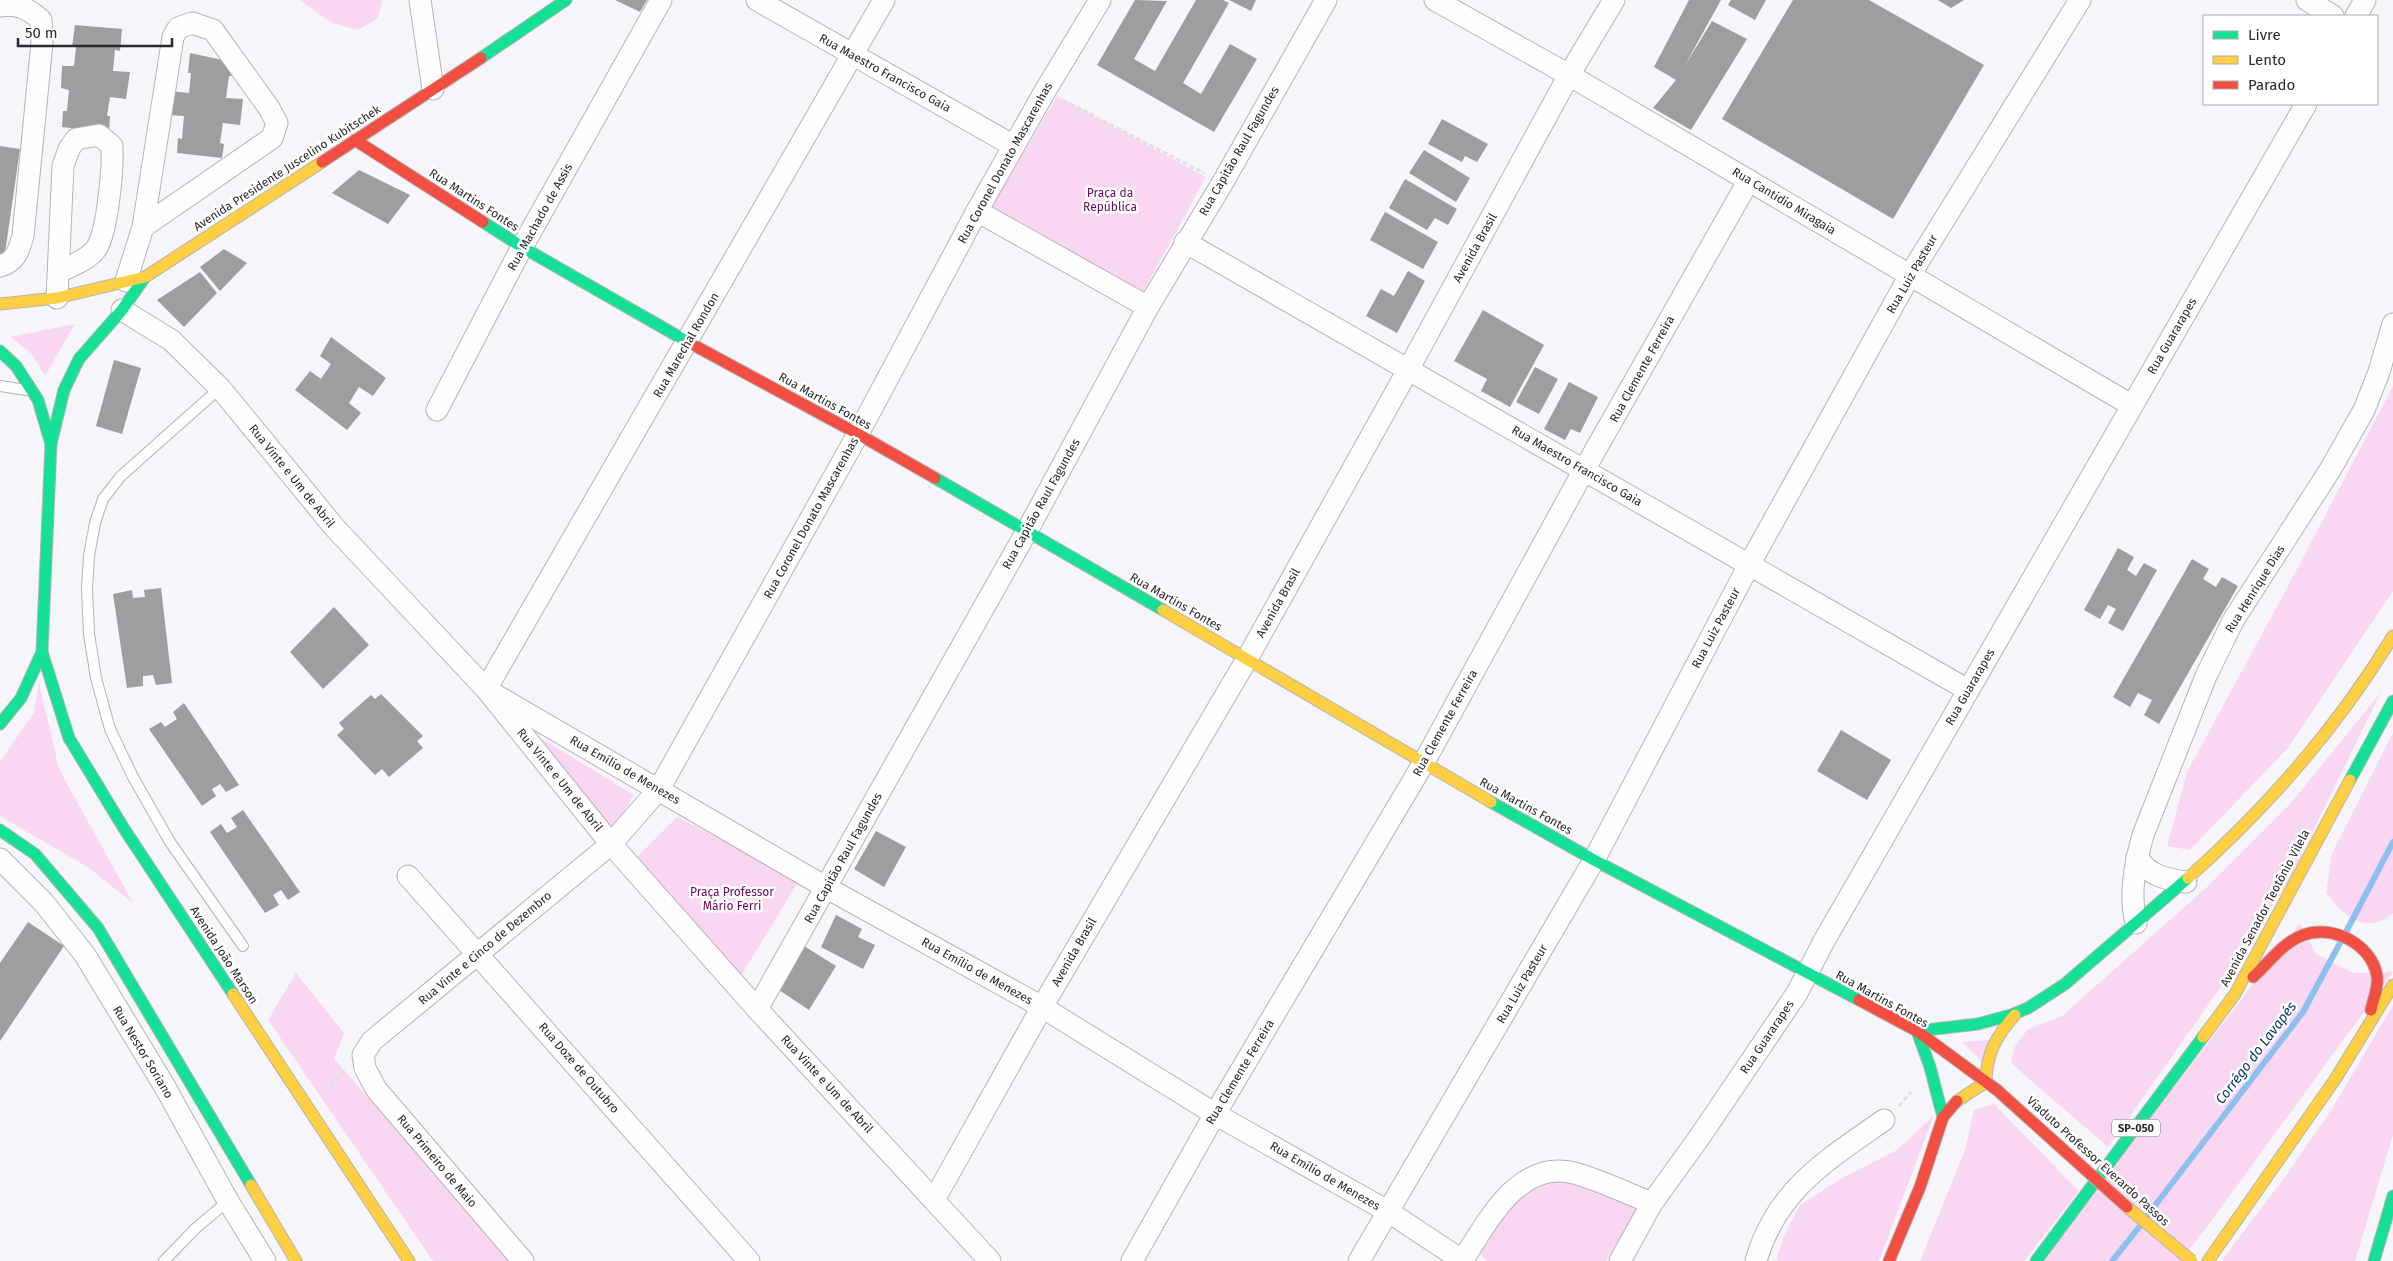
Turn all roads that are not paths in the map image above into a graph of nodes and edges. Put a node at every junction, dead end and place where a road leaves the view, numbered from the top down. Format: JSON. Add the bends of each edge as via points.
{"nodes":[{"id":1,"x":420,"y":0,"type":"edge"},
{"id":2,"x":566,"y":0,"type":"edge"},
{"id":3,"x":661,"y":0,"type":"edge"},
{"id":4,"x":757,"y":0,"type":"edge"},
{"id":5,"x":884,"y":0,"type":"edge"},
{"id":6,"x":1100,"y":0,"type":"edge"},
{"id":7,"x":1326,"y":0,"type":"edge"},
{"id":8,"x":1435,"y":0,"type":"edge"},
{"id":9,"x":1614,"y":0,"type":"edge"},
{"id":10,"x":2080,"y":0,"type":"edge"},
{"id":11,"x":2307,"y":0,"type":"edge"},
{"id":12,"x":2365,"y":0,"type":"edge"},
{"id":13,"x":0,"y":6,"type":"edge"},
{"id":14,"x":2331,"y":15,"type":"edge"},
{"id":15,"x":2357,"y":15,"type":"edge"},
{"id":16,"x":853,"y":55,"type":"junction"},
{"id":17,"x":1569,"y":75,"type":"junction"},
{"id":18,"x":433,"y":89,"type":"junction"},
{"id":19,"x":2305,"y":105,"type":"edge"},
{"id":20,"x":355,"y":140,"type":"junction"},
{"id":21,"x":1014,"y":146,"type":"junction"},
{"id":22,"x":1749,"y":180,"type":"junction"},
{"id":23,"x":977,"y":211,"type":"junction"},
{"id":24,"x":143,"y":227,"type":"junction"},
{"id":25,"x":1185,"y":242,"type":"junction"},
{"id":26,"x":522,"y":247,"type":"junction"},
{"id":27,"x":0,"y":266,"type":"edge"},
{"id":28,"x":59,"y":272,"type":"junction"},
{"id":29,"x":1910,"y":275,"type":"junction"},
{"id":30,"x":136,"y":279,"type":"junction"},
{"id":31,"x":57,"y":298,"type":"junction"},
{"id":32,"x":0,"y":304,"type":"edge"},
{"id":33,"x":1148,"y":307,"type":"junction"},
{"id":34,"x":122,"y":310,"type":"junction"},
{"id":35,"x":2393,"y":324,"type":"edge"},
{"id":36,"x":687,"y":342,"type":"junction"},
{"id":37,"x":0,"y":350,"type":"edge"},
{"id":38,"x":1408,"y":370,"type":"junction"},
{"id":39,"x":0,"y":386,"type":"edge"},
{"id":40,"x":220,"y":388,"type":"junction"},
{"id":41,"x":32,"y":390,"type":"junction"},
{"id":42,"x":2131,"y":405,"type":"junction"},
{"id":43,"x":437,"y":410,"type":"dead end"},
{"id":44,"x":858,"y":434,"type":"junction"},
{"id":45,"x":51,"y":444,"type":"junction"},
{"id":46,"x":1584,"y":470,"type":"junction"},
{"id":47,"x":1027,"y":531,"type":"junction"},
{"id":48,"x":1749,"y":565,"type":"junction"},
{"id":49,"x":2393,"y":636,"type":"edge"},
{"id":50,"x":42,"y":652,"type":"junction"},
{"id":51,"x":1247,"y":659,"type":"junction"},
{"id":52,"x":486,"y":689,"type":"junction"},
{"id":53,"x":1968,"y":690,"type":"junction"},
{"id":54,"x":2393,"y":701,"type":"edge"},
{"id":55,"x":0,"y":724,"type":"edge"},
{"id":56,"x":1423,"y":764,"type":"junction"},
{"id":57,"x":659,"y":790,"type":"junction"},
{"id":58,"x":0,"y":830,"type":"edge"},
{"id":59,"x":611,"y":844,"type":"junction"},
{"id":60,"x":2137,"y":857,"type":"junction"},
{"id":61,"x":0,"y":859,"type":"edge"},
{"id":62,"x":1594,"y":860,"type":"junction"},
{"id":63,"x":408,"y":876,"type":"dead end"},
{"id":64,"x":2186,"y":882,"type":"junction"},
{"id":65,"x":827,"y":888,"type":"junction"},
{"id":66,"x":2136,"y":923,"type":"junction"},
{"id":67,"x":243,"y":946,"type":"dead end"},
{"id":68,"x":478,"y":953,"type":"junction"},
{"id":69,"x":1806,"y":973,"type":"junction"},
{"id":70,"x":2393,"y":985,"type":"edge"},
{"id":71,"x":2235,"y":994,"type":"junction"},
{"id":72,"x":1042,"y":1007,"type":"junction"},
{"id":73,"x":757,"y":1010,"type":"junction"},
{"id":74,"x":2015,"y":1015,"type":"junction"},
{"id":75,"x":2367,"y":1027,"type":"junction"},
{"id":76,"x":1917,"y":1031,"type":"junction"},
{"id":77,"x":363,"y":1055,"type":"joint"},
{"id":78,"x":1986,"y":1082,"type":"junction"},
{"id":79,"x":1215,"y":1114,"type":"junction"},
{"id":80,"x":1943,"y":1118,"type":"junction"},
{"id":81,"x":1884,"y":1120,"type":"road end"},
{"id":82,"x":2393,"y":1196,"type":"edge"},
{"id":83,"x":934,"y":1200,"type":"junction"},
{"id":84,"x":228,"y":1202,"type":"junction"},
{"id":85,"x":1652,"y":1203,"type":"junction"},
{"id":86,"x":1389,"y":1212,"type":"junction"},
{"id":87,"x":164,"y":1261,"type":"edge"},
{"id":88,"x":266,"y":1261,"type":"edge"},
{"id":89,"x":296,"y":1261,"type":"edge"},
{"id":90,"x":409,"y":1261,"type":"edge"},
{"id":91,"x":523,"y":1261,"type":"edge"},
{"id":92,"x":749,"y":1261,"type":"edge"},
{"id":93,"x":990,"y":1261,"type":"edge"},
{"id":94,"x":1132,"y":1261,"type":"edge"},
{"id":95,"x":1359,"y":1261,"type":"edge"},
{"id":96,"x":1462,"y":1261,"type":"edge"},
{"id":97,"x":1620,"y":1261,"type":"edge"},
{"id":98,"x":1756,"y":1261,"type":"edge"},
{"id":99,"x":1889,"y":1261,"type":"edge"},
{"id":100,"x":2036,"y":1261,"type":"edge"},
{"id":101,"x":2192,"y":1261,"type":"edge"},
{"id":102,"x":2208,"y":1261,"type":"edge"},
{"id":103,"x":2374,"y":1261,"type":"edge"}],
"edges":[{"from":1,"to":18,"type":"street"},
{"from":2,"to":18,"type":"main road","name":"Avenida Presidente Juscelino Kubitschek"},
{"from":3,"to":26,"type":"street","name":"Rua Machado de Assis"},
{"from":4,"to":16,"type":"street","name":"Rua Maestro Francisco Gaia"},
{"from":5,"to":16,"type":"street","name":"Rua Marechal Rondon"},
{"from":6,"to":21,"type":"street","name":"Rua Coronel Donato Mascarenhas"},
{"from":7,"to":25,"type":"street","name":"Rua Capitão Raul Fagundes","via":[[1223,182]]},
{"from":8,"to":17,"type":"street","name":"Rua Cantidio Miragaia"},
{"from":9,"to":17,"type":"street","name":"Avenida Brasil"},
{"from":10,"to":29,"type":"street","name":"Rua Luiz Pasteur"},
{"from":11,"to":14,"type":"street"},
{"from":12,"to":15,"type":"street"},
{"from":13,"to":27,"type":"street","via":[[10,4],[29,9],[41,20],[42,43],[23,236],[18,254]]},
{"from":16,"to":21,"type":"street","name":"Rua Maestro Francisco Gaia"},
{"from":16,"to":36,"type":"street","name":"Rua Marechal Rondon"},
{"from":17,"to":22,"type":"street","name":"Rua Cantidio Miragaia"},
{"from":17,"to":38,"type":"street","name":"Avenida Brasil"},
{"from":18,"to":20,"type":"main road","name":"Avenida Presidente Juscelino Kubitschek"},
{"from":19,"to":42,"type":"street","name":"Rua Guararapes"},
{"from":20,"to":26,"type":"main road","name":"Rua Martins Fontes"},
{"from":20,"to":30,"type":"main road","name":"Avenida Presidente Juscelino Kubitschek"},
{"from":21,"to":23,"type":"street","name":"Rua Coronel Donato Mascarenhas"},
{"from":22,"to":29,"type":"street","name":"Rua Cantidio Miragaia"},
{"from":22,"to":46,"type":"street","name":"Rua Clemente Ferreira"},
{"from":23,"to":33,"type":"street"},
{"from":23,"to":44,"type":"street","name":"Rua Coronel Donato Mascarenhas"},
{"from":24,"to":24,"type":"street","via":[[173,37],[178,28],[192,23],[213,30],[277,123],[272,138]]},
{"from":24,"to":30,"type":"street"},
{"from":25,"to":33,"type":"street","name":"Rua Capitão Raul Fagundes"},
{"from":25,"to":38,"type":"street","name":"Rua Maestro Francisco Gaia"},
{"from":26,"to":36,"type":"main road","name":"Rua Martins Fontes"},
{"from":26,"to":43,"type":"street","name":"Rua Machado de Assis"},
{"from":28,"to":28,"type":"street","via":[[63,166],[76,139],[99,135],[112,146],[113,169],[102,232],[96,249],[85,259]]},
{"from":28,"to":31,"type":"street"},
{"from":29,"to":42,"type":"street","name":"Rua Cantidio Miragaia"},
{"from":29,"to":48,"type":"street","name":"Rua Luiz Pasteur"},
{"from":30,"to":31,"type":"main road","name":"Avenida Presidente Juscelino Kubitschek"},
{"from":30,"to":34,"type":"main road"},
{"from":31,"to":32,"type":"main road","name":"Avenida Presidente Juscelino Kubitschek"},
{"from":33,"to":47,"type":"street","name":"Rua Capitão Raul Fagundes"},
{"from":34,"to":40,"type":"street","name":"Rua Vinte e Um de Abril","via":[[171,340]]},
{"from":34,"to":45,"type":"main road","via":[[90,344],[69,378]]},
{"from":35,"to":60,"type":"street","name":"Rua Henrique Dias","via":[[2364,410],[2330,470],[2234,619],[2206,676],[2153,808]]},
{"from":36,"to":44,"type":"main road","name":"Rua Martins Fontes"},
{"from":36,"to":52,"type":"street","name":"Rua Marechal Rondon"},
{"from":37,"to":41,"type":"main road"},
{"from":38,"to":46,"type":"street","name":"Rua Maestro Francisco Gaia"},
{"from":38,"to":51,"type":"street","name":"Avenida Brasil"},
{"from":39,"to":41,"type":"lane"},
{"from":40,"to":52,"type":"street","name":"Rua Vinte e Um de Abril","via":[[335,528]]},
{"from":40,"to":67,"type":"lane","via":[[121,476],[103,499],[90,556],[89,634],[96,678],[110,729],[133,776],[170,842]]},
{"from":41,"to":45,"type":"main road","via":[[43,413]]},
{"from":42,"to":53,"type":"street","name":"Rua Guararapes"},
{"from":44,"to":47,"type":"main road","name":"Rua Martins Fontes"},
{"from":44,"to":57,"type":"street","name":"Rua Coronel Donato Mascarenhas"},
{"from":45,"to":50,"type":"main road"},
{"from":46,"to":48,"type":"street","name":"Rua Maestro Francisco Gaia"},
{"from":46,"to":56,"type":"street","name":"Rua Clemente Ferreira"},
{"from":47,"to":51,"type":"main road","name":"Rua Martins Fontes"},
{"from":47,"to":65,"type":"street","name":"Rua Capitão Raul Fagundes"},
{"from":48,"to":53,"type":"street","name":"Rua Maestro Francisco Gaia"},
{"from":48,"to":62,"type":"street","name":"Rua Luiz Pasteur"},
{"from":49,"to":64,"type":"main road","via":[[2348,708],[2282,788]]},
{"from":50,"to":55,"type":"main road","via":[[21,698]]},
{"from":50,"to":90,"type":"main road","name":"Avenida João Marson","via":[[69,738],[123,827]]},
{"from":51,"to":56,"type":"main road","name":"Rua Martins Fontes"},
{"from":51,"to":72,"type":"street","name":"Avenida Brasil"},
{"from":52,"to":57,"type":"street","name":"Rua Emílio de Menezes"},
{"from":52,"to":59,"type":"street","name":"Rua Vinte e Um de Abril"},
{"from":53,"to":69,"type":"street","name":"Rua Guararapes"},
{"from":54,"to":71,"type":"main road","name":"Avenida Senador Teotônio Vilela","number":"SP-050"},
{"from":56,"to":62,"type":"main road","name":"Rua Martins Fontes"},
{"from":56,"to":79,"type":"street","name":"Rua Clemente Ferreira"},
{"from":57,"to":59,"type":"street","name":"Rua Coronel Donato Mascarenhas"},
{"from":57,"to":65,"type":"street","name":"Rua Emílio de Menezes"},
{"from":58,"to":89,"type":"main road","via":[[35,854],[98,928]]},
{"from":59,"to":68,"type":"street","name":"Rua Vinte e Cinco de Dezembro"},
{"from":59,"to":73,"type":"street","name":"Rua Vinte e Um de Abril"},
{"from":60,"to":64,"type":"street","via":[[2153,874]]},
{"from":60,"to":66,"type":"street","name":"Rua Henrique Dias","via":[[2132,906]]},
{"from":61,"to":84,"type":"street","name":"Rua Nestor Soriano","via":[[44,903],[85,956],[165,1087]]},
{"from":62,"to":69,"type":"main road","name":"Rua Martins Fontes"},
{"from":62,"to":86,"type":"street","name":"Rua Luiz Pasteur"},
{"from":63,"to":68,"type":"street","name":"Rua Doze de Outubro"},
{"from":64,"to":66,"type":"main road"},
{"from":65,"to":72,"type":"street","name":"Rua Emílio de Menezes"},
{"from":65,"to":73,"type":"street","name":"Rua Capitão Raul Fagundes"},
{"from":66,"to":74,"type":"main road","via":[[2065,984]]},
{"from":68,"to":77,"type":"street","name":"Rua Vinte e Cinco de Dezembro","via":[[372,1041]]},
{"from":68,"to":92,"type":"street","name":"Rua Doze de Outubro"},
{"from":69,"to":76,"type":"main road","name":"Rua Martins Fontes"},
{"from":69,"to":85,"type":"street","name":"Rua Guararapes","via":[[1797,993]]},
{"from":70,"to":75,"type":"main road"},
{"from":71,"to":75,"type":"main road","via":[[2292,940],[2333,932],[2363,948],[2370,956],[2377,975]]},
{"from":71,"to":100,"type":"main road","name":"Avenida Senador Teotônio Vilela","number":"SP-050"},
{"from":72,"to":79,"type":"street","name":"Rua Emílio de Menezes"},
{"from":72,"to":83,"type":"street","name":"Avenida Brasil"},
{"from":73,"to":83,"type":"street","name":"Rua Vinte e Um de Abril"},
{"from":74,"to":76,"type":"main road","via":[[1986,1024]]},
{"from":74,"to":78,"type":"main road","via":[[1990,1048],[1985,1068]]},
{"from":75,"to":102,"type":"main road","via":[[2304,1125]]},
{"from":76,"to":78,"type":"main road","name":"Rua Martins Fontes"},
{"from":76,"to":80,"type":"main road"},
{"from":77,"to":91,"type":"street","name":"Rua Primeiro de Maio","via":[[365,1068],[376,1089]]},
{"from":78,"to":80,"type":"main road","via":[[1956,1102]]},
{"from":78,"to":101,"type":"main road","name":"Viaduto Professor Everardo Passos","bridge":true},
{"from":79,"to":86,"type":"street","name":"Rua Emílio de Menezes"},
{"from":79,"to":94,"type":"street","name":"Rua Clemente Ferreira"},
{"from":80,"to":99,"type":"main road","via":[[1920,1187]]},
{"from":81,"to":98,"type":"street","via":[[1807,1176],[1787,1198],[1760,1245]]},
{"from":82,"to":103,"type":"main road"},
{"from":83,"to":93,"type":"street","name":"Rua Vinte e Um de Abril"},
{"from":84,"to":87,"type":"lane","via":[[196,1228]]},
{"from":84,"to":88,"type":"street","name":"Rua Nestor Soriano"},
{"from":85,"to":96,"type":"street","via":[[1572,1172],[1545,1172],[1528,1178],[1514,1189]]},
{"from":85,"to":97,"type":"street","name":"Rua Guararapes"},
{"from":86,"to":95,"type":"street","name":"Rua Luiz Pasteur"},
{"from":86,"to":96,"type":"street","name":"Rua Emílio de Menezes"}]}
